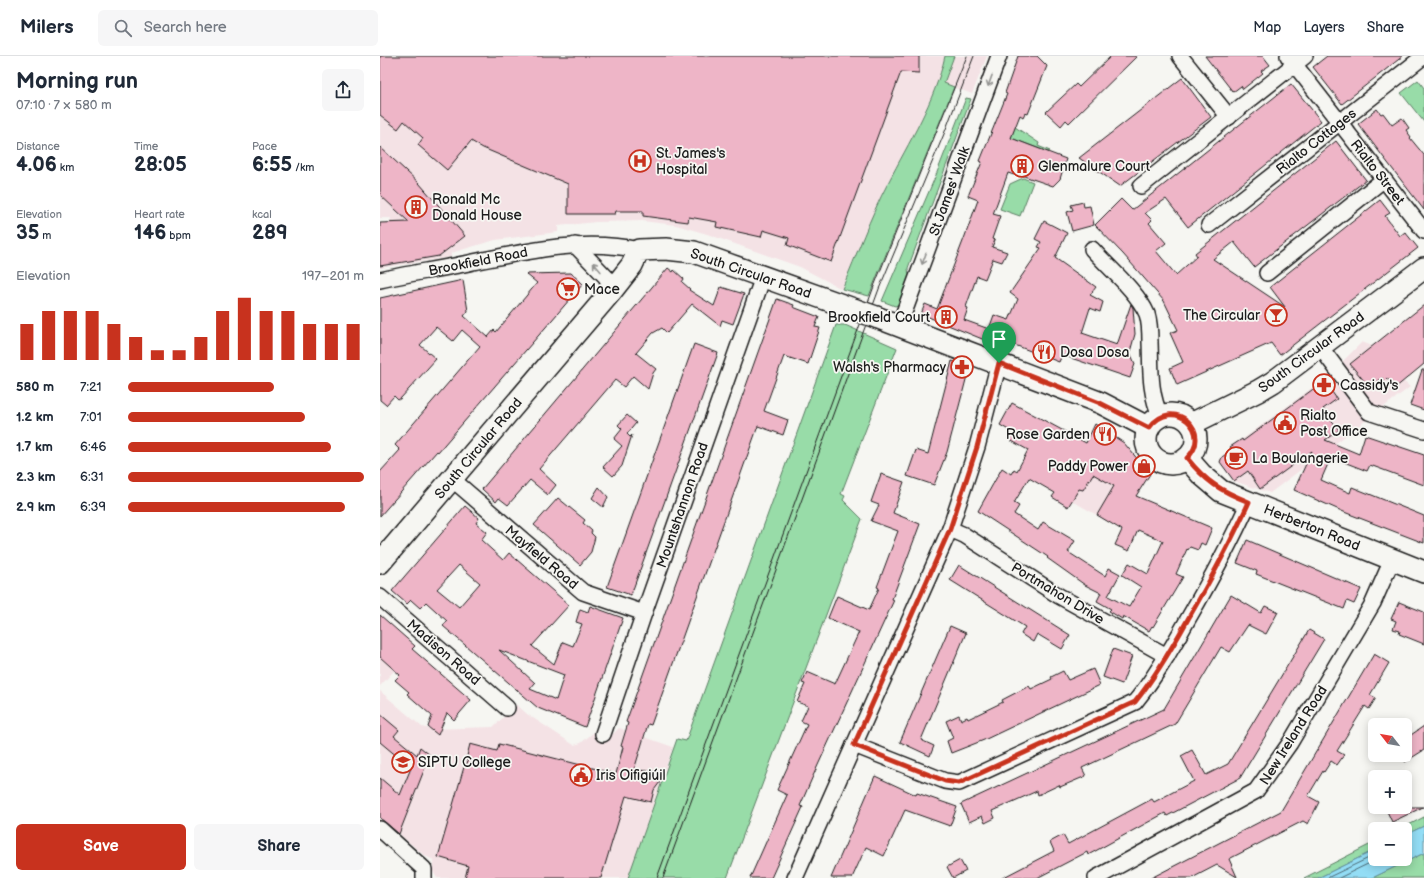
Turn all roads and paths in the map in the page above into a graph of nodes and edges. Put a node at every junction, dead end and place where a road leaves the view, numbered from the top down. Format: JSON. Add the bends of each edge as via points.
{"nodes":[{"id":1,"x":999,"y":56,"type":"edge"},
{"id":2,"x":1180,"y":56,"type":"edge"},
{"id":3,"x":1424,"y":56,"type":"edge"},
{"id":4,"x":1296,"y":59,"type":"edge"},
{"id":5,"x":1229,"y":117,"type":"junction"},
{"id":6,"x":1340,"y":123,"type":"junction"},
{"id":7,"x":1383,"y":180,"type":"junction"},
{"id":8,"x":1141,"y":186,"type":"dead end"},
{"id":9,"x":1209,"y":226,"type":"dead end"},
{"id":10,"x":1424,"y":231,"type":"edge"},
{"id":11,"x":575,"y":245,"type":"junction"},
{"id":12,"x":1092,"y":249,"type":"dead end"},
{"id":13,"x":639,"y":250,"type":"junction"},
{"id":14,"x":1424,"y":268,"type":"edge"},
{"id":15,"x":1267,"y":273,"type":"dead end"},
{"id":16,"x":763,"y":277,"type":"junction"},
{"id":17,"x":380,"y":280,"type":"edge"},
{"id":18,"x":610,"y":294,"type":"junction"},
{"id":19,"x":899,"y":326,"type":"junction"},
{"id":20,"x":1321,"y":348,"type":"junction"},
{"id":21,"x":999,"y":363,"type":"junction"},
{"id":22,"x":1155,"y":422,"type":"junction"},
{"id":23,"x":1191,"y":424,"type":"junction"},
{"id":24,"x":1424,"y":430,"type":"edge"},
{"id":25,"x":1187,"y":458,"type":"junction"},
{"id":26,"x":452,"y":479,"type":"junction"},
{"id":27,"x":1249,"y":502,"type":"junction"},
{"id":28,"x":950,"y":529,"type":"junction"},
{"id":29,"x":1392,"y":560,"type":"junction"},
{"id":30,"x":380,"y":563,"type":"edge"},
{"id":31,"x":1424,"y":572,"type":"edge"},
{"id":32,"x":380,"y":597,"type":"edge"},
{"id":33,"x":644,"y":613,"type":"junction"},
{"id":34,"x":1168,"y":656,"type":"junction"},
{"id":35,"x":507,"y":708,"type":"dead end"},
{"id":36,"x":603,"y":734,"type":"dead end"},
{"id":37,"x":854,"y":745,"type":"junction"},
{"id":38,"x":380,"y":829,"type":"edge"},
{"id":39,"x":424,"y":878,"type":"edge"},
{"id":40,"x":795,"y":878,"type":"edge"},
{"id":41,"x":1096,"y":878,"type":"edge"}],
"edges":[{"from":1,"to":19,"type":"street","name":"St James' Walk","one_way":true},
{"from":2,"to":5,"type":"street"},
{"from":3,"to":6,"type":"street","name":"Rialto Cottages"},
{"from":4,"to":5,"type":"street"},
{"from":4,"to":6,"type":"street","name":"Rialto Street"},
{"from":5,"to":8,"type":"street"},
{"from":6,"to":7,"type":"street","name":"Rialto Street"},
{"from":6,"to":9,"type":"street","name":"Rialto Cottages"},
{"from":7,"to":10,"type":"street","name":"Rialto Street"},
{"from":7,"to":15,"type":"street"},
{"from":11,"to":13,"type":"street","name":"Brookfield Road","via":[[619,246]]},
{"from":11,"to":17,"type":"street","name":"Brookfield Road","via":[[496,257]]},
{"from":18,"to":11,"type":"street","one_way":true,"via":[[607,278]]},
{"from":12,"to":22,"type":"street","via":[[1141,303],[1147,315],[1152,387],[1156,406]]},
{"from":13,"to":16,"type":"main road","name":"South Circular Road","via":[[694,252]]},
{"from":13,"to":18,"type":"main road","name":"South Circular Road","via":[[632,265]]},
{"from":14,"to":20,"type":"main road","name":"South Circular Road"},
{"from":16,"to":19,"type":"main road","name":"South Circular Road","bridge":true},
{"from":16,"to":33,"type":"street","name":"Mountshannon Road"},
{"from":18,"to":26,"type":"main road","name":"South Circular Road"},
{"from":19,"to":21,"type":"main road","name":"South Circular Road"},
{"from":20,"to":23,"type":"main road","name":"South Circular Road","via":[[1258,391]]},
{"from":20,"to":24,"type":"street","via":[[1369,412]]},
{"from":21,"to":22,"type":"main road","name":"South Circular Road"},
{"from":21,"to":28,"type":"street","via":[[977,447]]},
{"from":22,"to":23,"type":"main road","via":[[1175,415]]},
{"from":22,"to":25,"type":"main road","via":[[1147,444],[1155,458],[1170,464]]},
{"from":23,"to":25,"type":"main road","via":[[1196,440]]},
{"from":25,"to":27,"type":"main road","name":"Herberton Road","via":[[1221,491]]},
{"from":26,"to":30,"type":"main road","name":"South Circular Road"},
{"from":26,"to":33,"type":"street","name":"Mayfield Road","via":[[583,592]]},
{"from":27,"to":29,"type":"main road","name":"Herberton Road"},
{"from":27,"to":34,"type":"street","via":[[1210,581]]},
{"from":28,"to":34,"type":"street","name":"Portmahon Drive","via":[[964,535],[1059,596]]},
{"from":28,"to":37,"type":"street"},
{"from":29,"to":31,"type":"main road","name":"Herberton Road"},
{"from":29,"to":41,"type":"street","name":"New Ireland Road","via":[[1373,604],[1290,743],[1256,791]]},
{"from":32,"to":35,"type":"street","name":"Madison Road"},
{"from":33,"to":36,"type":"street","name":"Mountshannon Road"},
{"from":34,"to":37,"type":"street","via":[[1135,702],[959,783],[945,781]]},
{"from":37,"to":40,"type":"street"},
{"from":38,"to":39,"type":"street","via":[[424,868]]}]}
